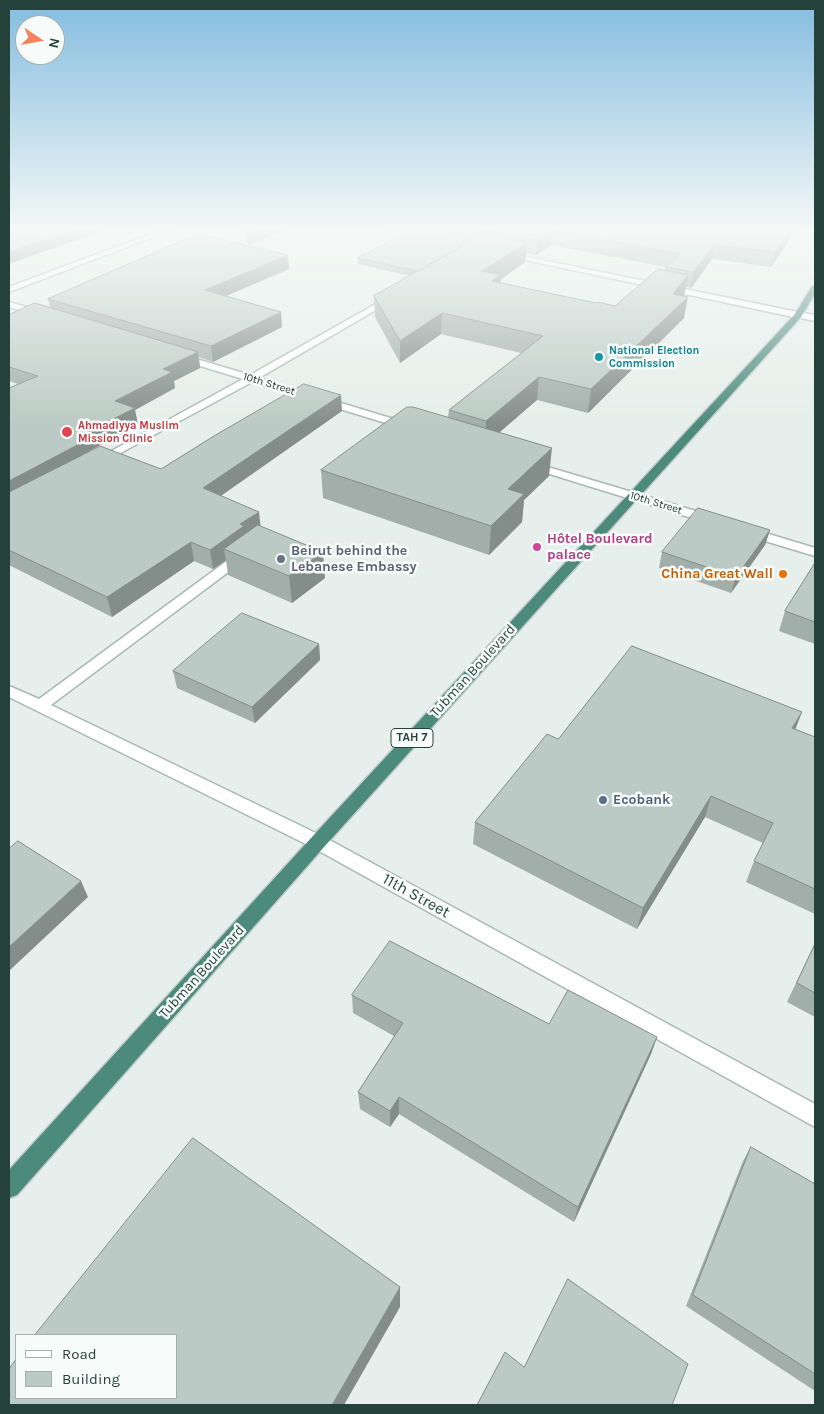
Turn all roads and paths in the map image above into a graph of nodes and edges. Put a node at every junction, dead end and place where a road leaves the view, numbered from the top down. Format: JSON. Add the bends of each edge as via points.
{"nodes":[{"id":1,"x":399,"y":294,"type":"edge"},
{"id":2,"x":701,"y":294,"type":"edge"},
{"id":3,"x":811,"y":294,"type":"edge"},
{"id":4,"x":9,"y":304,"type":"edge"},
{"id":5,"x":798,"y":314,"type":"junction"},
{"id":6,"x":55,"y":318,"type":"edge"},
{"id":7,"x":815,"y":318,"type":"edge"},
{"id":8,"x":167,"y":353,"type":"edge"},
{"id":9,"x":251,"y":378,"type":"junction"},
{"id":10,"x":413,"y":428,"type":"edge"},
{"id":11,"x":517,"y":460,"type":"edge"},
{"id":12,"x":87,"y":467,"type":"edge"},
{"id":13,"x":632,"y":496,"type":"junction"},
{"id":14,"x":724,"y":524,"type":"edge"},
{"id":15,"x":742,"y":530,"type":"edge"},
{"id":16,"x":256,"y":545,"type":"edge"},
{"id":17,"x":815,"y":552,"type":"edge"},
{"id":18,"x":9,"y":691,"type":"edge"},
{"id":19,"x":40,"y":706,"type":"junction"},
{"id":20,"x":318,"y":842,"type":"junction"},
{"id":21,"x":815,"y":1116,"type":"edge"},
{"id":22,"x":9,"y":1188,"type":"edge"}],
"edges":[{"from":1,"to":9,"type":"street"},
{"from":2,"to":5,"type":"street"},
{"from":3,"to":5,"type":"highway","name":"Tubman Boulevard","number":"TAH 7"},
{"from":4,"to":6,"type":"street"},
{"from":5,"to":7,"type":"street"},
{"from":5,"to":13,"type":"highway","name":"Tubman Boulevard","number":"TAH 7"},
{"from":8,"to":9,"type":"street","name":"10th Street"},
{"from":9,"to":10,"type":"street","name":"10th Street"},
{"from":9,"to":12,"type":"street"},
{"from":11,"to":13,"type":"street","name":"10th Street"},
{"from":13,"to":14,"type":"street","name":"10th Street"},
{"from":13,"to":20,"type":"highway","name":"Tubman Boulevard","number":"TAH 7"},
{"from":15,"to":17,"type":"street"},
{"from":16,"to":19,"type":"street"},
{"from":18,"to":19,"type":"street","name":"11th Street"},
{"from":19,"to":20,"type":"street","name":"11th Street"},
{"from":20,"to":21,"type":"street","name":"11th Street"},
{"from":20,"to":22,"type":"highway","name":"Tubman Boulevard","number":"TAH 7"}]}
